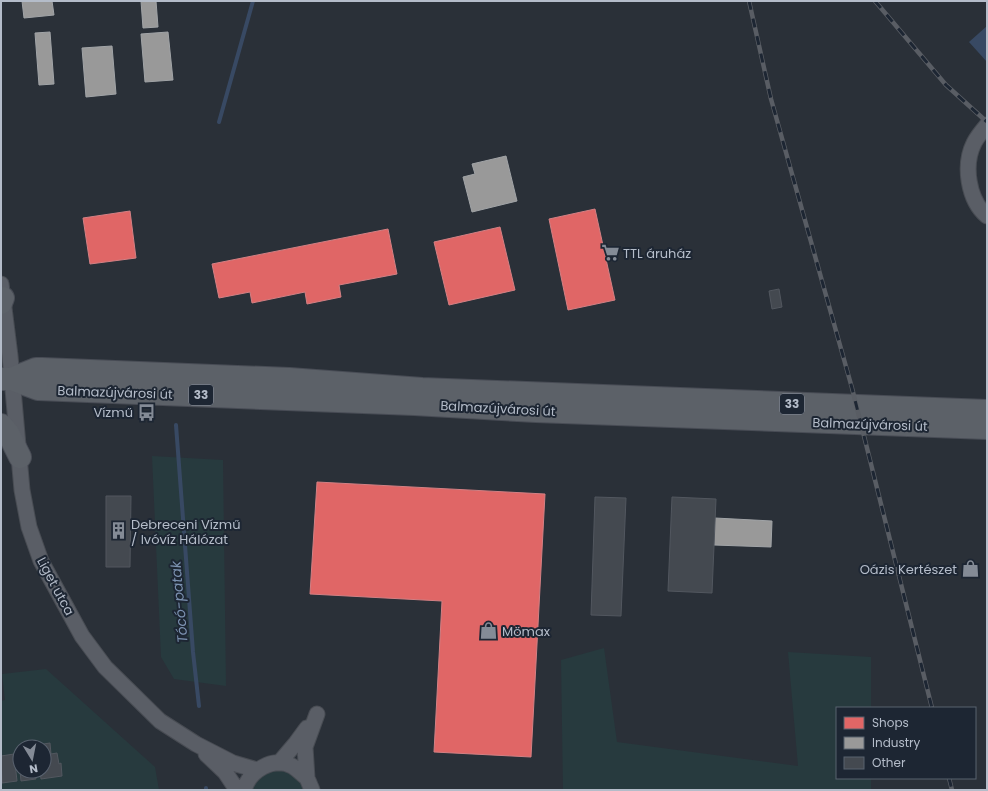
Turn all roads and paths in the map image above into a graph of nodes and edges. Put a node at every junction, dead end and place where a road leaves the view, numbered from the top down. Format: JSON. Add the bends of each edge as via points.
{"nodes":[{"id":1,"x":987,"y":125,"type":"edge"},
{"id":2,"x":987,"y":216,"type":"edge"},
{"id":3,"x":2,"y":295,"type":"edge"},
{"id":4,"x":6,"y":379,"type":"edge"},
{"id":5,"x":987,"y":411,"type":"edge"},
{"id":6,"x":1,"y":425,"type":"edge"},
{"id":7,"x":987,"y":428,"type":"edge"},
{"id":8,"x":20,"y":457,"type":"junction"},
{"id":9,"x":196,"y":744,"type":"junction"},
{"id":10,"x":279,"y":763,"type":"junction"},
{"id":11,"x":257,"y":770,"type":"junction"},
{"id":12,"x":312,"y":786,"type":"edge"},
{"id":13,"x":237,"y":790,"type":"edge"},
{"id":14,"x":244,"y":790,"type":"edge"}],
"edges":[{"from":1,"to":2,"type":"street","via":[[974,144],[969,157],[968,173],[976,201]]},
{"from":3,"to":4,"type":"street","name":"Liget utca"},
{"from":4,"to":5,"type":"main road","name":"Balmazújvárosi út","number":"33","via":[[42,369],[281,379],[422,389]]},
{"from":4,"to":7,"type":"main road","name":"Balmazújvárosi út","number":"33","via":[[38,389]]},
{"from":4,"to":8,"type":"street","name":"Liget utca"},
{"from":6,"to":8,"type":"main road"},
{"from":8,"to":9,"type":"street","name":"Liget utca","via":[[23,497],[29,527],[41,561],[82,636],[105,667],[160,721]]},
{"from":9,"to":11,"type":"street","name":"Liget utca","via":[[233,763]]},
{"from":9,"to":13,"type":"street","name":"Liget utca","via":[[224,772]]},
{"from":10,"to":11,"type":"street"},
{"from":10,"to":12,"type":"street","via":[[291,765]]},
{"from":10,"to":12,"type":"street","via":[[317,714],[305,747]]},
{"from":11,"to":14,"type":"street"}]}
